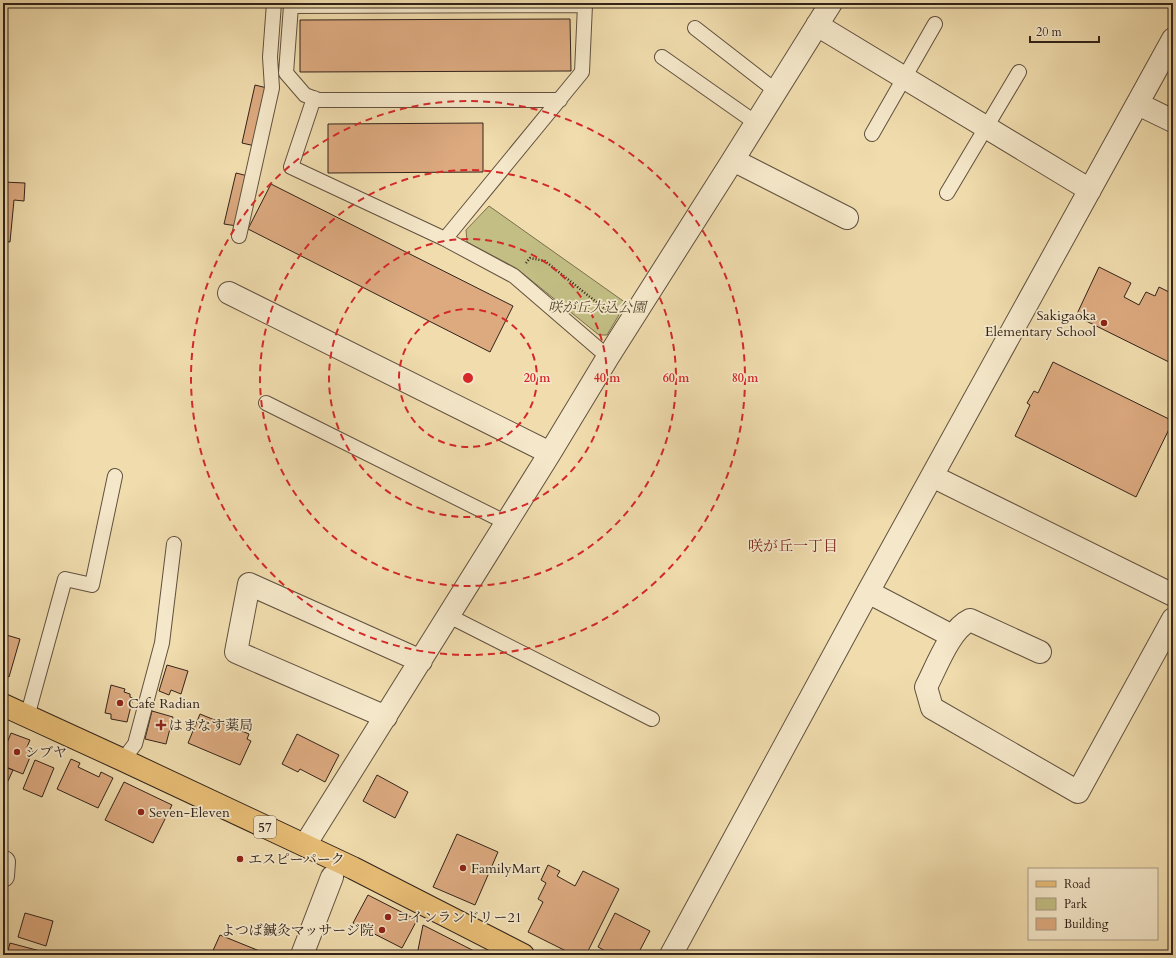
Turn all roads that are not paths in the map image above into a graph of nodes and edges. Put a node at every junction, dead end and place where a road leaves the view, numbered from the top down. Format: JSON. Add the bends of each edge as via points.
{"nodes":[{"id":1,"x":274,"y":3,"type":"edge"},
{"id":2,"x":831,"y":3,"type":"edge"},
{"id":3,"x":935,"y":24,"type":"dead end"},
{"id":4,"x":817,"y":25,"type":"junction"},
{"id":5,"x":695,"y":28,"type":"dead end"},
{"id":6,"x":1173,"y":39,"type":"edge"},
{"id":7,"x":662,"y":57,"type":"dead end"},
{"id":8,"x":1019,"y":72,"type":"dead end"},
{"id":9,"x":904,"y":78,"type":"junction"},
{"id":10,"x":776,"y":91,"type":"junction"},
{"id":11,"x":314,"y":98,"type":"junction"},
{"id":12,"x":560,"y":100,"type":"junction"},
{"id":13,"x":1138,"y":104,"type":"junction"},
{"id":14,"x":1173,"y":121,"type":"edge"},
{"id":15,"x":756,"y":123,"type":"junction"},
{"id":16,"x":986,"y":127,"type":"junction"},
{"id":17,"x":872,"y":134,"type":"dead end"},
{"id":18,"x":733,"y":160,"type":"junction"},
{"id":19,"x":1090,"y":190,"type":"junction"},
{"id":20,"x":947,"y":193,"type":"dead end"},
{"id":21,"x":847,"y":218,"type":"dead end"},
{"id":22,"x":239,"y":236,"type":"dead end"},
{"id":23,"x":445,"y":239,"type":"junction"},
{"id":24,"x":229,"y":293,"type":"dead end"},
{"id":25,"x":608,"y":357,"type":"junction"},
{"id":26,"x":266,"y":403,"type":"dead end"},
{"id":27,"x":550,"y":453,"type":"junction"},
{"id":28,"x":115,"y":476,"type":"dead end"},
{"id":29,"x":932,"y":476,"type":"junction"},
{"id":30,"x":507,"y":523,"type":"junction"},
{"id":31,"x":174,"y":544,"type":"dead end"},
{"id":32,"x":868,"y":592,"type":"junction"},
{"id":33,"x":1173,"y":595,"type":"edge"},
{"id":34,"x":449,"y":616,"type":"junction"},
{"id":35,"x":1173,"y":618,"type":"edge"},
{"id":36,"x":952,"y":636,"type":"junction"},
{"id":37,"x":1040,"y":652,"type":"dead end"},
{"id":38,"x":421,"y":661,"type":"junction"},
{"id":39,"x":3,"y":705,"type":"edge"},
{"id":40,"x":27,"y":717,"type":"junction"},
{"id":41,"x":386,"y":717,"type":"junction"},
{"id":42,"x":652,"y":719,"type":"dead end"},
{"id":43,"x":123,"y":760,"type":"junction"},
{"id":44,"x":305,"y":845,"type":"junction"},
{"id":45,"x":3,"y":862,"type":"edge"},
{"id":46,"x":335,"y":869,"type":"junction"},
{"id":47,"x":3,"y":876,"type":"edge"},
{"id":48,"x":515,"y":953,"type":"edge"},
{"id":49,"x":302,"y":955,"type":"edge"},
{"id":50,"x":671,"y":955,"type":"edge"}],
"edges":[{"from":1,"to":22,"type":"lane","via":[[270,57],[272,88]]},
{"from":2,"to":4,"type":"street"},
{"from":3,"to":9,"type":"lane"},
{"from":4,"to":9,"type":"street"},
{"from":4,"to":10,"type":"street"},
{"from":5,"to":10,"type":"lane"},
{"from":6,"to":13,"type":"street"},
{"from":7,"to":15,"type":"lane"},
{"from":8,"to":16,"type":"lane"},
{"from":9,"to":16,"type":"street"},
{"from":9,"to":17,"type":"lane"},
{"from":10,"to":15,"type":"street"},
{"from":11,"to":12,"type":"lane"},
{"from":11,"to":12,"type":"lane","via":[[305,95],[286,74],[291,6],[585,5],[582,72]]},
{"from":11,"to":23,"type":"lane","via":[[291,167]]},
{"from":12,"to":23,"type":"lane"},
{"from":13,"to":14,"type":"street"},
{"from":13,"to":19,"type":"street"},
{"from":15,"to":18,"type":"street"},
{"from":16,"to":19,"type":"street"},
{"from":16,"to":20,"type":"lane"},
{"from":18,"to":21,"type":"street"},
{"from":18,"to":25,"type":"street"},
{"from":19,"to":29,"type":"street"},
{"from":23,"to":25,"type":"lane","via":[[514,276]]},
{"from":24,"to":27,"type":"street"},
{"from":25,"to":27,"type":"street"},
{"from":26,"to":30,"type":"lane"},
{"from":27,"to":30,"type":"street"},
{"from":28,"to":40,"type":"lane","via":[[92,585],[65,579]]},
{"from":29,"to":32,"type":"street"},
{"from":29,"to":33,"type":"street"},
{"from":30,"to":34,"type":"street"},
{"from":31,"to":43,"type":"lane","via":[[162,643],[134,744]]},
{"from":32,"to":36,"type":"street"},
{"from":32,"to":50,"type":"street"},
{"from":34,"to":38,"type":"street"},
{"from":34,"to":42,"type":"lane"},
{"from":35,"to":36,"type":"street","via":[[1078,792],[932,708],[926,687]]},
{"from":36,"to":37,"type":"street","via":[[970,620]]},
{"from":38,"to":41,"type":"street"},
{"from":38,"to":41,"type":"street","via":[[249,584],[236,652]]},
{"from":39,"to":40,"type":"main road","number":"57"},
{"from":40,"to":43,"type":"main road","number":"57"},
{"from":41,"to":44,"type":"street"},
{"from":43,"to":44,"type":"main road","number":"57"},
{"from":44,"to":46,"type":"main road","number":"57"},
{"from":45,"to":47,"type":"street"},
{"from":46,"to":48,"type":"main road","number":"57"},
{"from":46,"to":49,"type":"street"}]}
